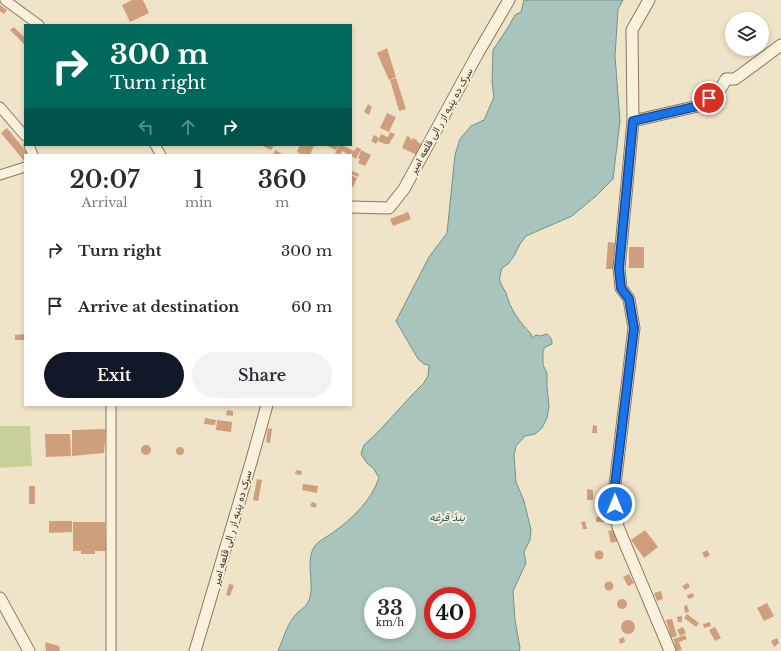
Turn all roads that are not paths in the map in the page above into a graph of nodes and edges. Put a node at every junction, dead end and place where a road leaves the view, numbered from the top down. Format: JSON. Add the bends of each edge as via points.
{"nodes":[{"id":1,"x":4,"y":0,"type":"edge"},
{"id":2,"x":509,"y":0,"type":"edge"},
{"id":3,"x":649,"y":0,"type":"edge"},
{"id":4,"x":39,"y":24,"type":"edge"},
{"id":5,"x":781,"y":45,"type":"edge"},
{"id":6,"x":0,"y":107,"type":"edge"},
{"id":7,"x":633,"y":121,"type":"junction"},
{"id":8,"x":24,"y":135,"type":"edge"},
{"id":9,"x":24,"y":166,"type":"edge"},
{"id":10,"x":0,"y":174,"type":"edge"},
{"id":11,"x":352,"y":207,"type":"edge"},
{"id":12,"x":111,"y":406,"type":"edge"},
{"id":13,"x":267,"y":406,"type":"edge"},
{"id":14,"x":0,"y":598,"type":"edge"},
{"id":15,"x":28,"y":651,"type":"edge"},
{"id":16,"x":111,"y":651,"type":"edge"},
{"id":17,"x":195,"y":651,"type":"edge"},
{"id":18,"x":670,"y":651,"type":"edge"}],
"edges":[{"from":1,"to":4,"type":"street"},
{"from":2,"to":11,"type":"street","name":"سرک ده پنبه از ر الی قلعه امیر","via":[[404,189],[389,208]]},
{"from":3,"to":7,"type":"street","via":[[632,30]]},
{"from":5,"to":7,"type":"street","via":[[735,79],[726,79],[720,90],[698,106]]},
{"from":6,"to":8,"type":"street"},
{"from":7,"to":18,"type":"street","via":[[619,268],[621,288],[629,299],[634,328],[614,493],[618,527]]},
{"from":9,"to":10,"type":"street"},
{"from":12,"to":16,"type":"street"},
{"from":13,"to":17,"type":"street","name":"سرک ده پنبه از ر الی قلعه امیر"},
{"from":14,"to":15,"type":"street"}]}
